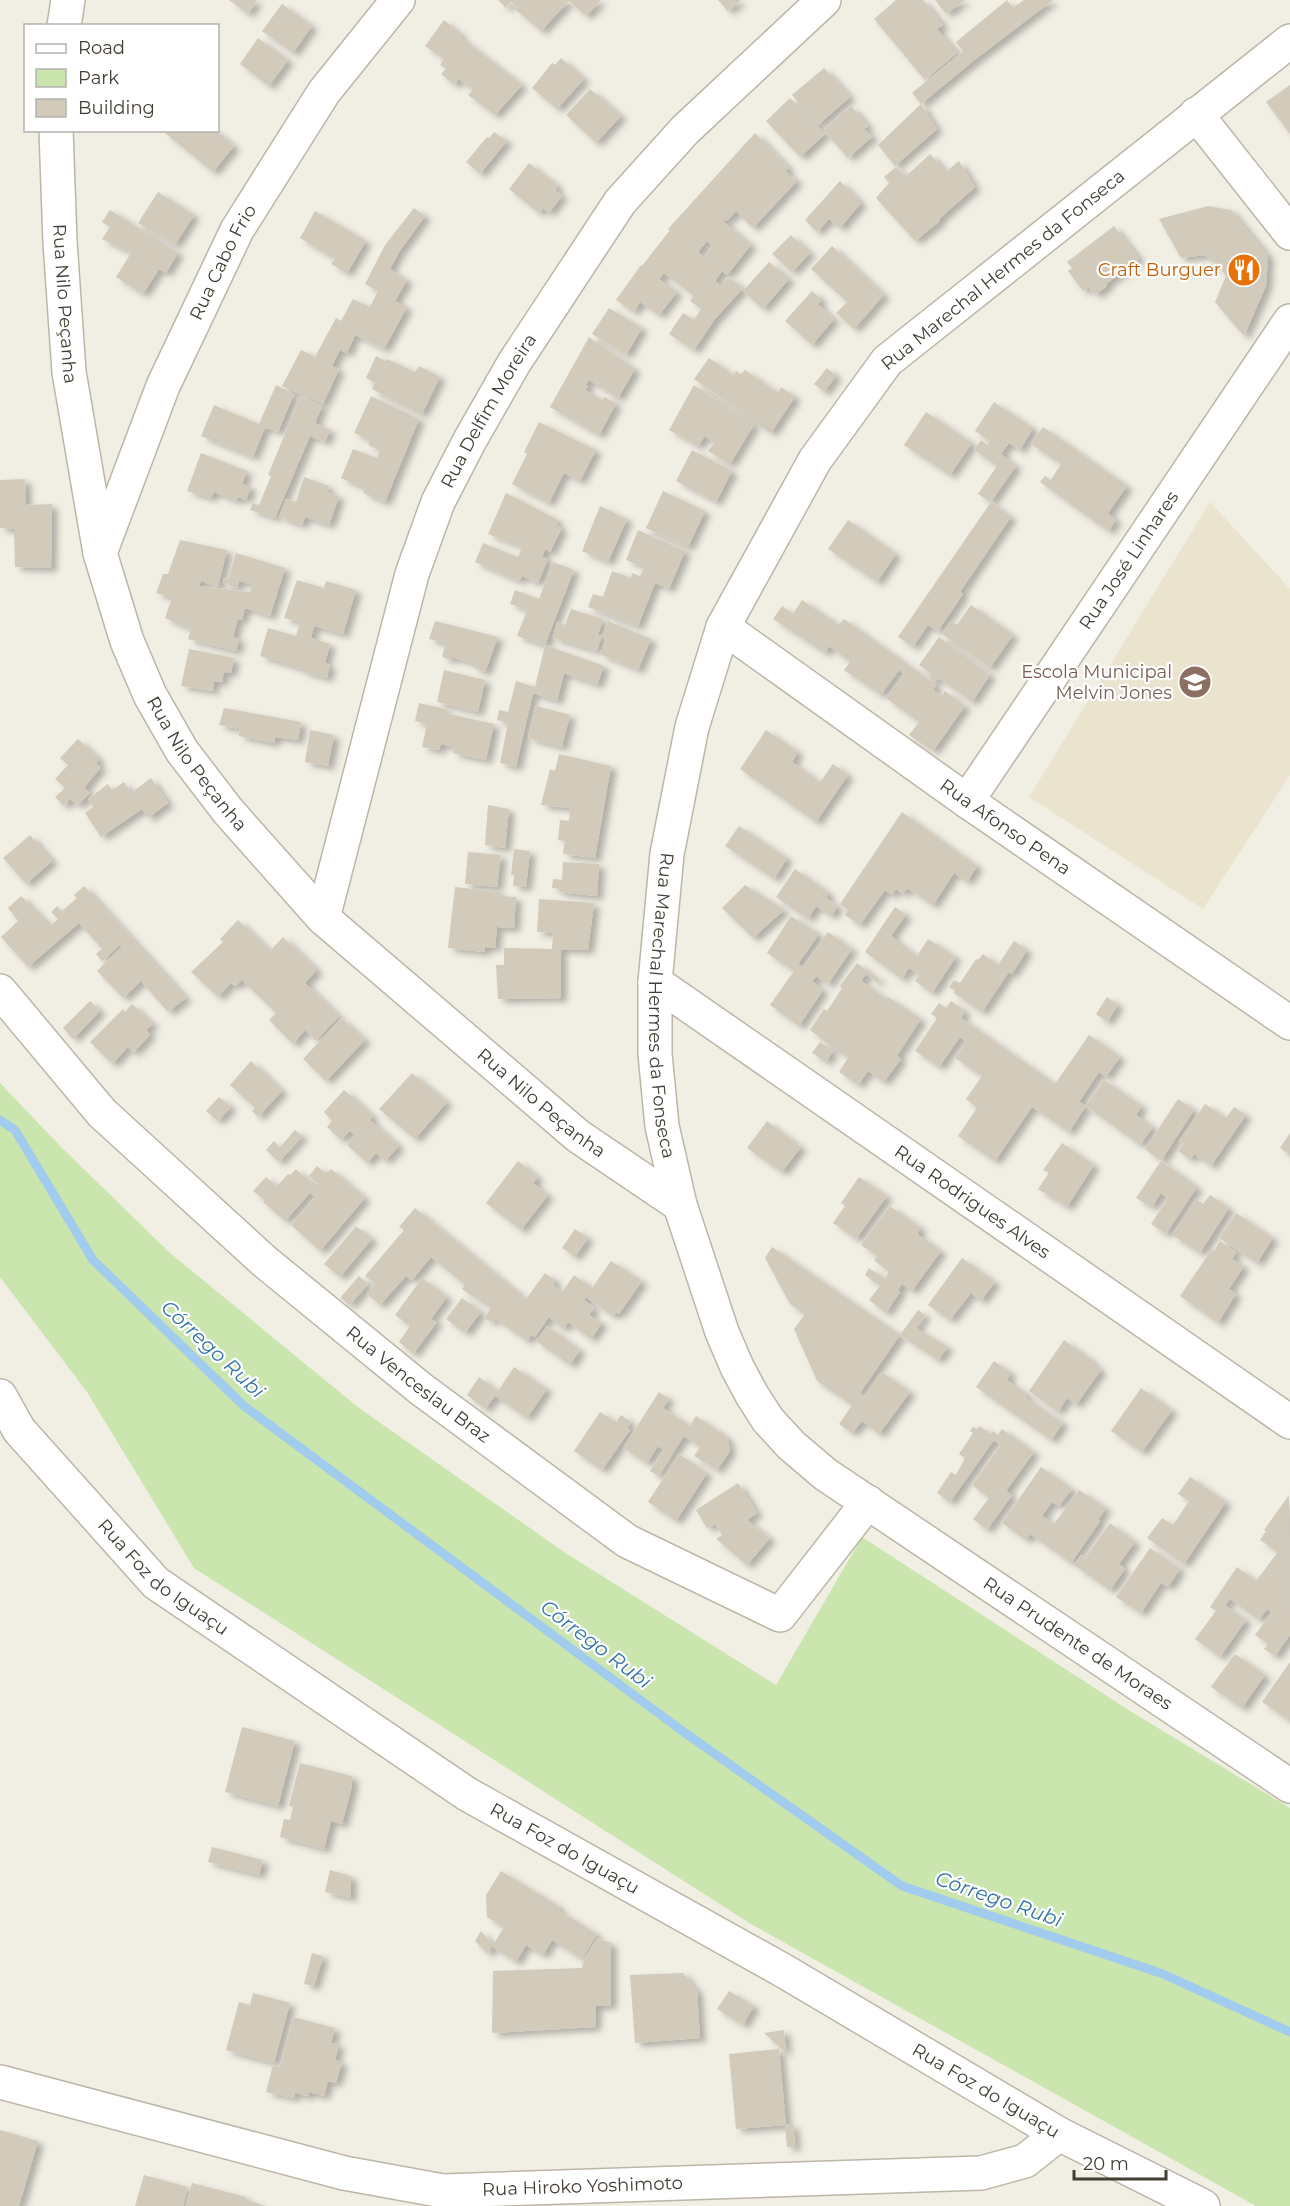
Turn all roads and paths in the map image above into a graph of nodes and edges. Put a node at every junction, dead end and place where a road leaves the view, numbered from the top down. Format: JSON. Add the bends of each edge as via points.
{"nodes":[{"id":1,"x":68,"y":0,"type":"edge"},
{"id":2,"x":398,"y":0,"type":"edge"},
{"id":3,"x":824,"y":0,"type":"edge"},
{"id":4,"x":64,"y":24,"type":"edge"},
{"id":5,"x":1290,"y":41,"type":"edge"},
{"id":6,"x":1196,"y":114,"type":"junction"},
{"id":7,"x":56,"y":132,"type":"edge"},
{"id":8,"x":1280,"y":203,"type":"edge"},
{"id":9,"x":1290,"y":233,"type":"edge"},
{"id":10,"x":1290,"y":321,"type":"edge"},
{"id":11,"x":100,"y":553,"type":"junction"},
{"id":12,"x":723,"y":627,"type":"junction"},
{"id":13,"x":967,"y":801,"type":"junction"},
{"id":14,"x":323,"y":918,"type":"junction"},
{"id":15,"x":655,"y":982,"type":"junction"},
{"id":16,"x":0,"y":992,"type":"edge"},
{"id":17,"x":1290,"y":1023,"type":"edge"},
{"id":18,"x":680,"y":1205,"type":"junction"},
{"id":19,"x":0,"y":1396,"type":"edge"},
{"id":20,"x":1290,"y":1422,"type":"edge"},
{"id":21,"x":868,"y":1502,"type":"junction"},
{"id":22,"x":1290,"y":1785,"type":"edge"},
{"id":23,"x":0,"y":2082,"type":"edge"},
{"id":24,"x":1059,"y":2134,"type":"junction"},
{"id":25,"x":1203,"y":2206,"type":"edge"}],
"edges":[{"from":1,"to":4,"type":"street"},
{"from":2,"to":11,"type":"street","name":"Rua Cabo Frio","via":[[324,92],[237,230],[163,386]]},
{"from":3,"to":14,"type":"street","name":"Rua Delfim Moreira","via":[[685,130],[620,202],[514,363],[470,440],[438,502],[412,574]]},
{"from":5,"to":6,"type":"street","name":"Rua Marechal Hermes da Fonseca"},
{"from":6,"to":8,"type":"street"},
{"from":6,"to":12,"type":"street","name":"Rua Marechal Hermes da Fonseca","via":[[887,361],[815,460]]},
{"from":7,"to":11,"type":"street","name":"Rua Nilo Peçanha","via":[[69,372]]},
{"from":8,"to":9,"type":"street"},
{"from":10,"to":13,"type":"street","name":"Rua José Linhares"},
{"from":11,"to":14,"type":"street","name":"Rua Nilo Peçanha","via":[[127,641],[150,695],[182,751],[228,811]]},
{"from":12,"to":13,"type":"street","name":"Rua Afonso Pena"},
{"from":12,"to":15,"type":"street","name":"Rua Marechal Hermes da Fonseca","via":[[692,727],[667,854]]},
{"from":13,"to":17,"type":"street","name":"Rua Afonso Pena"},
{"from":14,"to":18,"type":"street","name":"Rua Nilo Peçanha","via":[[578,1136]]},
{"from":15,"to":18,"type":"street","name":"Rua Marechal Hermes da Fonseca","via":[[655,1054],[662,1126]]},
{"from":15,"to":20,"type":"street","name":"Rua Rodrigues Alves"},
{"from":16,"to":21,"type":"street","name":"Rua Venceslau Braz","via":[[102,1113],[264,1261],[421,1389],[627,1541],[780,1615]]},
{"from":18,"to":21,"type":"street","name":"Rua Marechal Hermes da Fonseca","via":[[722,1332],[752,1395],[791,1445],[825,1474]]},
{"from":19,"to":24,"type":"street","name":"Rua Foz do Iguaçu","via":[[19,1430],[156,1583],[467,1794],[784,1971]]},
{"from":21,"to":22,"type":"street","name":"Rua Prudente de Moraes"},
{"from":23,"to":24,"type":"street","name":"Rua Hiroko Yoshimoto","via":[[344,2173],[443,2191],[981,2173],[1025,2161]]},
{"from":24,"to":25,"type":"street","name":"Rua Foz do Iguaçu"}]}
